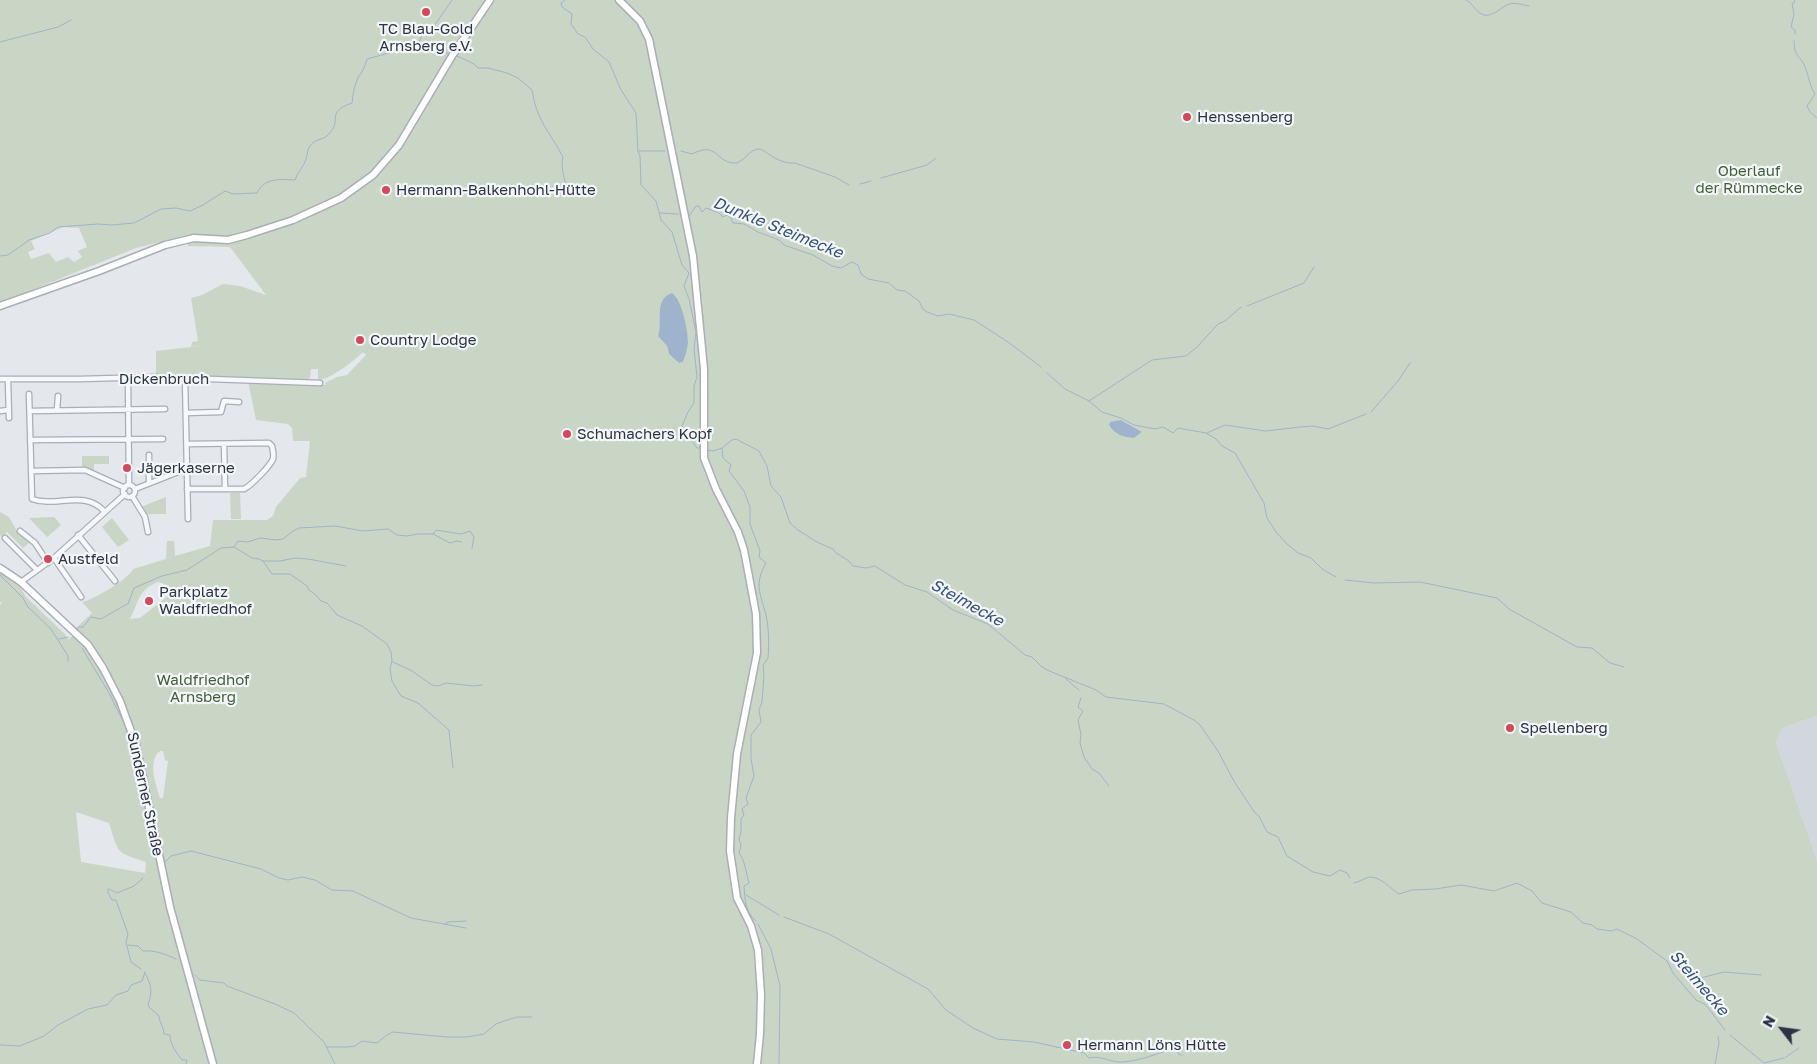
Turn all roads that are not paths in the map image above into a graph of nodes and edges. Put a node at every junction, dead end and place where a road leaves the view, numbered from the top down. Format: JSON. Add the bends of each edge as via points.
{"nodes":[{"id":1,"x":490,"y":0,"type":"edge"},
{"id":2,"x":619,"y":0,"type":"edge"},
{"id":3,"x":0,"y":306,"type":"edge"},
{"id":4,"x":185,"y":378,"type":"junction"},
{"id":5,"x":0,"y":379,"type":"edge"},
{"id":6,"x":128,"y":379,"type":"junction"},
{"id":7,"x":8,"y":380,"type":"junction"},
{"id":8,"x":320,"y":383,"type":"dead end"},
{"id":9,"x":29,"y":394,"type":"dead end"},
{"id":10,"x":58,"y":396,"type":"dead end"},
{"id":11,"x":239,"y":402,"type":"dead end"},
{"id":12,"x":129,"y":409,"type":"junction"},
{"id":13,"x":165,"y":409,"type":"dead end"},
{"id":14,"x":8,"y":410,"type":"junction"},
{"id":15,"x":57,"y":410,"type":"junction"},
{"id":16,"x":0,"y":411,"type":"edge"},
{"id":17,"x":30,"y":411,"type":"junction"},
{"id":18,"x":186,"y":412,"type":"junction"},
{"id":19,"x":9,"y":418,"type":"dead end"},
{"id":20,"x":129,"y":439,"type":"junction"},
{"id":21,"x":163,"y":439,"type":"dead end"},
{"id":22,"x":30,"y":440,"type":"junction"},
{"id":23,"x":186,"y":444,"type":"junction"},
{"id":24,"x":224,"y":444,"type":"junction"},
{"id":25,"x":149,"y":455,"type":"dead end"},
{"id":26,"x":186,"y":469,"type":"junction"},
{"id":27,"x":31,"y":471,"type":"junction"},
{"id":28,"x":149,"y":482,"type":"junction"},
{"id":29,"x":127,"y":486,"type":"junction"},
{"id":30,"x":135,"y":489,"type":"junction"},
{"id":31,"x":187,"y":489,"type":"junction"},
{"id":32,"x":225,"y":489,"type":"junction"},
{"id":33,"x":125,"y":494,"type":"junction"},
{"id":34,"x":132,"y":496,"type":"junction"},
{"id":35,"x":104,"y":511,"type":"junction"},
{"id":36,"x":188,"y":519,"type":"dead end"},
{"id":37,"x":20,"y":532,"type":"dead end"},
{"id":38,"x":148,"y":532,"type":"dead end"},
{"id":39,"x":78,"y":535,"type":"junction"},
{"id":40,"x":4,"y":538,"type":"dead end"},
{"id":41,"x":54,"y":558,"type":"junction"},
{"id":42,"x":48,"y":562,"type":"junction"},
{"id":43,"x":0,"y":568,"type":"edge"},
{"id":44,"x":37,"y":570,"type":"junction"},
{"id":45,"x":115,"y":581,"type":"dead end"},
{"id":46,"x":20,"y":582,"type":"junction"},
{"id":47,"x":81,"y":597,"type":"dead end"},
{"id":48,"x":213,"y":1064,"type":"edge"},
{"id":49,"x":757,"y":1064,"type":"edge"}],
"edges":[{"from":1,"to":3,"type":"main road","via":[[399,145],[373,175],[341,198],[293,220],[247,235],[228,240],[194,238],[165,245]]},
{"from":2,"to":49,"type":"main road","via":[[640,20],[650,39],[692,256],[703,362],[704,458],[738,532],[756,614],[757,653],[737,754],[730,851],[737,898],[758,950],[761,995]]},
{"from":4,"to":6,"type":"street","name":"Dickenbruch"},
{"from":4,"to":8,"type":"street","name":"Dickenbruch"},
{"from":4,"to":18,"type":"street"},
{"from":5,"to":7,"type":"street","name":"Dickenbruch"},
{"from":6,"to":7,"type":"street","name":"Dickenbruch"},
{"from":6,"to":12,"type":"street"},
{"from":7,"to":14,"type":"street"},
{"from":9,"to":17,"type":"street"},
{"from":10,"to":15,"type":"street"},
{"from":11,"to":18,"type":"street","via":[[224,401],[220,412]]},
{"from":12,"to":13,"type":"street"},
{"from":12,"to":15,"type":"street"},
{"from":12,"to":20,"type":"street"},
{"from":14,"to":16,"type":"street"},
{"from":14,"to":19,"type":"street"},
{"from":15,"to":17,"type":"street"},
{"from":17,"to":22,"type":"street"},
{"from":18,"to":23,"type":"street"},
{"from":20,"to":21,"type":"street"},
{"from":20,"to":22,"type":"street"},
{"from":20,"to":29,"type":"street"},
{"from":22,"to":27,"type":"street"},
{"from":23,"to":24,"type":"street"},
{"from":23,"to":26,"type":"street"},
{"from":24,"to":32,"type":"street"},
{"from":24,"to":32,"type":"street","via":[[269,443],[273,456],[249,487]]},
{"from":25,"to":28,"type":"street"},
{"from":26,"to":28,"type":"street"},
{"from":26,"to":31,"type":"street"},
{"from":27,"to":29,"type":"street","via":[[85,470]]},
{"from":27,"to":35,"type":"street","via":[[33,500],[85,500]]},
{"from":28,"to":30,"type":"street"},
{"from":29,"to":30,"type":"street"},
{"from":29,"to":33,"type":"street"},
{"from":30,"to":34,"type":"street"},
{"from":31,"to":32,"type":"street"},
{"from":31,"to":36,"type":"street"},
{"from":33,"to":34,"type":"street"},
{"from":33,"to":35,"type":"street"},
{"from":34,"to":38,"type":"street"},
{"from":35,"to":39,"type":"street"},
{"from":37,"to":42,"type":"street","via":[[35,543]]},
{"from":39,"to":41,"type":"street"},
{"from":39,"to":45,"type":"street"},
{"from":40,"to":44,"type":"street"},
{"from":41,"to":42,"type":"street"},
{"from":41,"to":47,"type":"street"},
{"from":42,"to":44,"type":"street"},
{"from":43,"to":46,"type":"main road","name":"Sunderner Straße"},
{"from":44,"to":46,"type":"street"},
{"from":46,"to":48,"type":"main road","name":"Sunderner Straße","via":[[88,645],[123,708],[137,752],[170,907]]}]}
